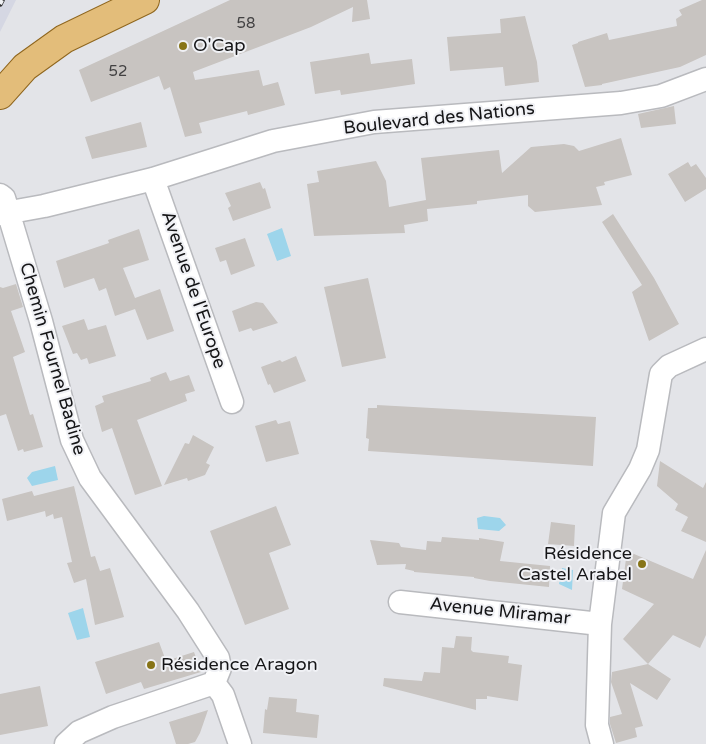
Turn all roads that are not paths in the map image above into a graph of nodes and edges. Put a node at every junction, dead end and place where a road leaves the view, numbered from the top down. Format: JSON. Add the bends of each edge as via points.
{"nodes":[{"id":1,"x":145,"y":0,"type":"edge"},
{"id":2,"x":706,"y":79,"type":"edge"},
{"id":3,"x":0,"y":94,"type":"edge"},
{"id":4,"x":153,"y":179,"type":"junction"},
{"id":5,"x":3,"y":207,"type":"edge"},
{"id":6,"x":706,"y":349,"type":"edge"},
{"id":7,"x":232,"y":402,"type":"dead end"},
{"id":8,"x":400,"y":602,"type":"dead end"},
{"id":9,"x":600,"y":624,"type":"junction"},
{"id":10,"x":214,"y":683,"type":"junction"},
{"id":11,"x":66,"y":744,"type":"edge"},
{"id":12,"x":240,"y":744,"type":"edge"},
{"id":13,"x":602,"y":744,"type":"edge"}],
"edges":[{"from":1,"to":3,"type":"main road","via":[[64,39],[24,67]]},
{"from":2,"to":4,"type":"street","name":"Boulevard des Nations","via":[[661,96],[621,102],[374,122],[274,141]]},
{"from":4,"to":5,"type":"street","name":"Boulevard des Nations","via":[[44,206]]},
{"from":4,"to":7,"type":"street","name":"Avenue de l'Europe"},
{"from":5,"to":10,"type":"street","name":"Chemin Fournel Badine","via":[[41,321],[72,440],[90,478],[188,611],[218,658],[220,668]]},
{"from":6,"to":9,"type":"street","via":[[670,366],[661,374],[648,450],[614,513]]},
{"from":8,"to":9,"type":"street","name":"Avenue Miramar"},
{"from":9,"to":13,"type":"street","via":[[597,725]]},
{"from":10,"to":11,"type":"street","via":[[113,717],[80,732]]},
{"from":10,"to":12,"type":"street","via":[[223,695]]}]}
